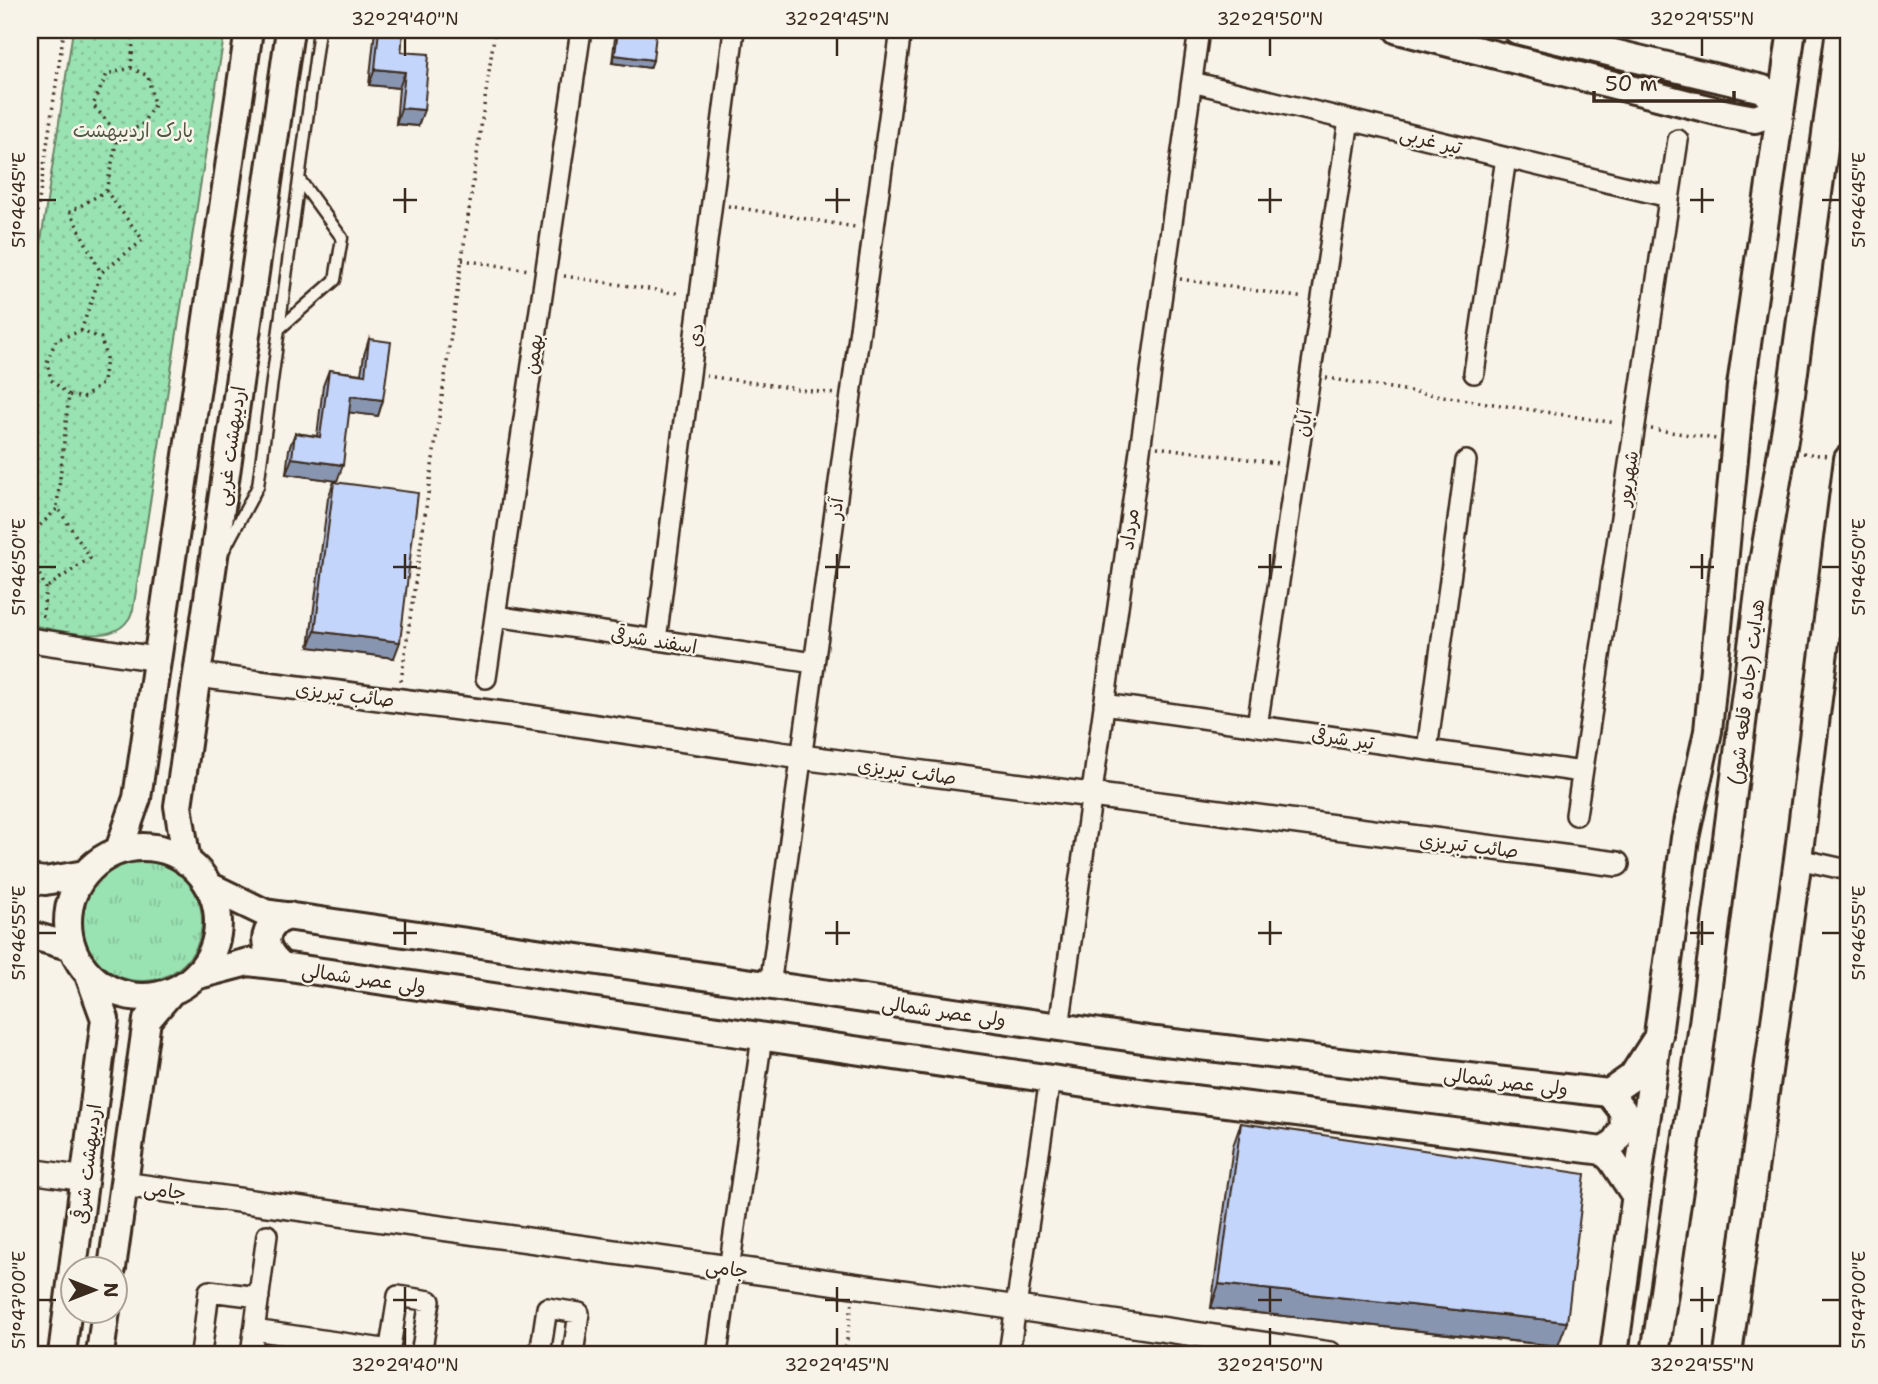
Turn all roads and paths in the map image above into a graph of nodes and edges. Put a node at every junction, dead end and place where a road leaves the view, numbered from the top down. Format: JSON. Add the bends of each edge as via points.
{"nodes":[{"id":1,"x":64,"y":30,"type":"edge"},
{"id":2,"x":134,"y":30,"type":"edge"},
{"id":3,"x":249,"y":30,"type":"edge"},
{"id":4,"x":290,"y":30,"type":"edge"},
{"id":5,"x":319,"y":30,"type":"edge"},
{"id":6,"x":495,"y":30,"type":"edge"},
{"id":7,"x":581,"y":30,"type":"edge"},
{"id":8,"x":734,"y":30,"type":"edge"},
{"id":9,"x":901,"y":30,"type":"edge"},
{"id":10,"x":1199,"y":30,"type":"edge"},
{"id":11,"x":1398,"y":30,"type":"edge"},
{"id":12,"x":1517,"y":30,"type":"edge"},
{"id":13,"x":1792,"y":30,"type":"edge"},
{"id":14,"x":1840,"y":30,"type":"edge"},
{"id":15,"x":131,"y":68,"type":"junction"},
{"id":16,"x":1192,"y":82,"type":"junction"},
{"id":17,"x":1780,"y":110,"type":"junction"},
{"id":18,"x":1349,"y":120,"type":"junction"},
{"id":19,"x":118,"y":134,"type":"junction"},
{"id":20,"x":1678,"y":141,"type":"dead end"},
{"id":21,"x":1506,"y":158,"type":"junction"},
{"id":22,"x":299,"y":179,"type":"junction"},
{"id":23,"x":106,"y":191,"type":"junction"},
{"id":24,"x":1669,"y":197,"type":"junction"},
{"id":25,"x":30,"y":200,"type":"edge"},
{"id":26,"x":38,"y":201,"type":"junction"},
{"id":27,"x":712,"y":204,"type":"junction"},
{"id":28,"x":873,"y":230,"type":"junction"},
{"id":29,"x":462,"y":260,"type":"junction"},
{"id":30,"x":30,"y":261,"type":"edge"},
{"id":31,"x":101,"y":273,"type":"junction"},
{"id":32,"x":545,"y":273,"type":"junction"},
{"id":33,"x":1165,"y":276,"type":"junction"},
{"id":34,"x":700,"y":297,"type":"junction"},
{"id":35,"x":1321,"y":301,"type":"junction"},
{"id":36,"x":279,"y":329,"type":"junction"},
{"id":37,"x":80,"y":331,"type":"junction"},
{"id":38,"x":1474,"y":373,"type":"dead end"},
{"id":39,"x":690,"y":374,"type":"junction"},
{"id":40,"x":1310,"y":376,"type":"junction"},
{"id":41,"x":69,"y":395,"type":"junction"},
{"id":42,"x":851,"y":396,"type":"junction"},
{"id":43,"x":1788,"y":416,"type":"junction"},
{"id":44,"x":1635,"y":426,"type":"junction"},
{"id":45,"x":1736,"y":442,"type":"junction"},
{"id":46,"x":1141,"y":445,"type":"junction"},
{"id":47,"x":1783,"y":449,"type":"junction"},
{"id":48,"x":1848,"y":460,"type":"edge"},
{"id":49,"x":1466,"y":461,"type":"dead end"},
{"id":50,"x":1297,"y":465,"type":"junction"},
{"id":51,"x":57,"y":506,"type":"dead end"},
{"id":52,"x":1845,"y":517,"type":"edge"},
{"id":53,"x":30,"y":535,"type":"edge"},
{"id":54,"x":30,"y":556,"type":"edge"},
{"id":55,"x":211,"y":576,"type":"junction"},
{"id":56,"x":1840,"y":582,"type":"edge"},
{"id":57,"x":46,"y":588,"type":"junction"},
{"id":58,"x":495,"y":616,"type":"junction"},
{"id":59,"x":35,"y":640,"type":"edge"},
{"id":60,"x":656,"y":640,"type":"junction"},
{"id":61,"x":158,"y":659,"type":"junction"},
{"id":62,"x":814,"y":663,"type":"junction"},
{"id":63,"x":197,"y":675,"type":"junction"},
{"id":64,"x":486,"y":678,"type":"dead end"},
{"id":65,"x":399,"y":701,"type":"junction"},
{"id":66,"x":1104,"y":704,"type":"junction"},
{"id":67,"x":1257,"y":726,"type":"junction"},
{"id":68,"x":1708,"y":731,"type":"junction"},
{"id":69,"x":1427,"y":750,"type":"junction"},
{"id":70,"x":801,"y":757,"type":"junction"},
{"id":71,"x":1582,"y":772,"type":"junction"},
{"id":72,"x":141,"y":777,"type":"junction"},
{"id":73,"x":180,"y":796,"type":"junction"},
{"id":74,"x":1092,"y":796,"type":"junction"},
{"id":75,"x":1576,"y":815,"type":"dead end"},
{"id":76,"x":119,"y":850,"type":"junction"},
{"id":77,"x":1798,"y":859,"type":"junction"},
{"id":78,"x":187,"y":862,"type":"junction"},
{"id":79,"x":1617,"y":864,"type":"dead end"},
{"id":80,"x":1848,"y":870,"type":"edge"},
{"id":81,"x":85,"y":874,"type":"junction"},
{"id":82,"x":30,"y":879,"type":"edge"},
{"id":83,"x":209,"y":886,"type":"junction"},
{"id":84,"x":289,"y":916,"type":"junction"},
{"id":85,"x":30,"y":935,"type":"edge"},
{"id":86,"x":72,"y":947,"type":"junction"},
{"id":87,"x":282,"y":966,"type":"junction"},
{"id":88,"x":89,"y":975,"type":"junction"},
{"id":89,"x":195,"y":976,"type":"junction"},
{"id":90,"x":770,"y":986,"type":"junction"},
{"id":91,"x":170,"y":993,"type":"junction"},
{"id":92,"x":1059,"y":1027,"type":"junction"},
{"id":93,"x":1659,"y":1035,"type":"junction"},
{"id":94,"x":762,"y":1037,"type":"junction"},
{"id":95,"x":102,"y":1043,"type":"junction"},
{"id":96,"x":142,"y":1053,"type":"junction"},
{"id":97,"x":1050,"y":1079,"type":"junction"},
{"id":98,"x":1609,"y":1093,"type":"junction"},
{"id":99,"x":1603,"y":1151,"type":"junction"},
{"id":100,"x":30,"y":1171,"type":"edge"},
{"id":101,"x":85,"y":1179,"type":"junction"},
{"id":102,"x":124,"y":1184,"type":"junction"},
{"id":103,"x":1635,"y":1195,"type":"junction"},
{"id":104,"x":267,"y":1235,"type":"dead end"},
{"id":105,"x":114,"y":1254,"type":"edge"},
{"id":106,"x":729,"y":1269,"type":"junction"},
{"id":107,"x":855,"y":1286,"type":"junction"},
{"id":108,"x":259,"y":1297,"type":"junction"},
{"id":109,"x":1015,"y":1308,"type":"junction"},
{"id":110,"x":104,"y":1324,"type":"edge"},
{"id":111,"x":254,"y":1330,"type":"junction"},
{"id":112,"x":389,"y":1352,"type":"edge"},
{"id":113,"x":717,"y":1353,"type":"edge"},
{"id":114,"x":62,"y":1354,"type":"edge"},
{"id":115,"x":100,"y":1354,"type":"edge"},
{"id":116,"x":201,"y":1354,"type":"edge"},
{"id":117,"x":251,"y":1354,"type":"edge"},
{"id":118,"x":422,"y":1354,"type":"edge"},
{"id":119,"x":540,"y":1354,"type":"edge"},
{"id":120,"x":573,"y":1354,"type":"edge"},
{"id":121,"x":737,"y":1354,"type":"edge"},
{"id":122,"x":845,"y":1354,"type":"edge"},
{"id":123,"x":1009,"y":1354,"type":"edge"},
{"id":124,"x":1330,"y":1354,"type":"edge"},
{"id":125,"x":1614,"y":1354,"type":"edge"},
{"id":126,"x":1655,"y":1354,"type":"edge"},
{"id":127,"x":1728,"y":1354,"type":"edge"}],
"edges":[{"from":1,"to":26,"type":"path"},
{"from":2,"to":15,"type":"path"},
{"from":3,"to":61,"type":"main road"},
{"from":4,"to":55,"type":"main road","name":"اردیبهشت غربی"},
{"from":5,"to":22,"type":"lane"},
{"from":6,"to":29,"type":"path"},
{"from":7,"to":32,"type":"street","name":"بهمن"},
{"from":8,"to":27,"type":"street","name":"دی"},
{"from":9,"to":28,"type":"street","name":"آذر"},
{"from":10,"to":16,"type":"street","name":"مرداد"},
{"from":11,"to":17,"type":"main road","via":[[1755,119]]},
{"from":12,"to":17,"type":"main road","via":[[1763,89]]},
{"from":13,"to":17,"type":"main road"},
{"from":14,"to":43,"type":"main road","name":"هدایت (جاده قلعه شور)"},
{"from":15,"to":19,"type":"path","via":[[107,75],[93,105]]},
{"from":15,"to":19,"type":"path","via":[[148,76],[154,105],[141,127]]},
{"from":16,"to":18,"type":"street","name":"تیر غربی"},
{"from":16,"to":33,"type":"street","name":"مرداد"},
{"from":17,"to":45,"type":"main road"},
{"from":18,"to":21,"type":"street","name":"تیر غربی"},
{"from":18,"to":35,"type":"street","name":"آبان"},
{"from":19,"to":23,"type":"path"},
{"from":20,"to":24,"type":"street","name":"شهریور"},
{"from":21,"to":24,"type":"street","name":"تیر غربی"},
{"from":21,"to":38,"type":"street"},
{"from":22,"to":36,"type":"lane"},
{"from":22,"to":36,"type":"lane","via":[[342,237],[335,280]]},
{"from":23,"to":31,"type":"path","via":[[70,212]]},
{"from":23,"to":31,"type":"path","via":[[143,240]]},
{"from":24,"to":44,"type":"street","name":"شهریور"},
{"from":25,"to":26,"type":"path"},
{"from":26,"to":30,"type":"path"},
{"from":27,"to":28,"type":"path"},
{"from":27,"to":34,"type":"street","name":"دی"},
{"from":28,"to":42,"type":"street","name":"آذر"},
{"from":29,"to":32,"type":"path"},
{"from":29,"to":65,"type":"path"},
{"from":31,"to":37,"type":"path"},
{"from":32,"to":34,"type":"path"},
{"from":32,"to":58,"type":"street","name":"بهمن"},
{"from":33,"to":35,"type":"path"},
{"from":33,"to":46,"type":"street","name":"مرداد"},
{"from":34,"to":39,"type":"street","name":"دی"},
{"from":35,"to":40,"type":"street","name":"آبان"},
{"from":36,"to":55,"type":"lane","via":[[258,486]]},
{"from":37,"to":41,"type":"path","via":[[56,340],[47,362],[51,380]]},
{"from":37,"to":41,"type":"path","via":[[101,338],[106,358],[103,383],[83,398]]},
{"from":39,"to":42,"type":"path"},
{"from":39,"to":60,"type":"street","name":"دی"},
{"from":40,"to":44,"type":"path"},
{"from":40,"to":50,"type":"street","name":"آبان"},
{"from":41,"to":51,"type":"path"},
{"from":42,"to":62,"type":"street","name":"آذر"},
{"from":43,"to":47,"type":"main road","name":"هدایت (جاده قلعه شور)"},
{"from":43,"to":68,"type":"main road"},
{"from":44,"to":45,"type":"path"},
{"from":44,"to":71,"type":"street","name":"شهریور"},
{"from":45,"to":68,"type":"main road"},
{"from":46,"to":50,"type":"path"},
{"from":46,"to":66,"type":"street","name":"مرداد"},
{"from":47,"to":48,"type":"path"},
{"from":47,"to":126,"type":"main road","name":"هدایت (جاده قلعه شور)","via":[[1762,569]]},
{"from":48,"to":52,"type":"main road"},
{"from":49,"to":69,"type":"street"},
{"from":50,"to":67,"type":"street","name":"آبان"},
{"from":52,"to":56,"type":"main road"},
{"from":53,"to":57,"type":"path","via":[[58,508],[90,558]]},
{"from":54,"to":57,"type":"path"},
{"from":55,"to":63,"type":"main road","name":"اردیبهشت غربی"},
{"from":56,"to":77,"type":"main road"},
{"from":57,"to":59,"type":"path"},
{"from":58,"to":60,"type":"street","name":"اسفند شرقی"},
{"from":58,"to":64,"type":"street","name":"بهمن"},
{"from":59,"to":61,"type":"street"},
{"from":60,"to":62,"type":"street","name":"اسفند شرقی"},
{"from":61,"to":72,"type":"main road"},
{"from":62,"to":70,"type":"street","name":"آذر"},
{"from":63,"to":65,"type":"street","name":"صائب تبریزی"},
{"from":63,"to":73,"type":"main road","name":"اردیبهشت غربی"},
{"from":65,"to":70,"type":"street","name":"صائب تبریزی"},
{"from":66,"to":67,"type":"street","name":"تیر شرقی"},
{"from":66,"to":74,"type":"street","name":"مرداد"},
{"from":67,"to":69,"type":"street","name":"تیر شرقی"},
{"from":68,"to":93,"type":"main road","via":[[1685,838]]},
{"from":69,"to":71,"type":"street","name":"تیر شرقی"},
{"from":70,"to":74,"type":"street","name":"صائب تبریزی"},
{"from":70,"to":90,"type":"street","name":"آذر"},
{"from":71,"to":75,"type":"street","name":"شهریور"},
{"from":72,"to":73,"type":"main road","via":[[148,792],[156,796]]},
{"from":72,"to":76,"type":"main road"},
{"from":73,"to":78,"type":"main road","name":"اردیبهشت غربی"},
{"from":74,"to":79,"type":"street","name":"صائب تبریزی"},
{"from":74,"to":92,"type":"street","name":"مرداد"},
{"from":76,"to":78,"type":"main road","via":[[161,849]]},
{"from":76,"to":81,"type":"main road"},
{"from":77,"to":80,"type":"street"},
{"from":77,"to":127,"type":"main road"},
{"from":78,"to":83,"type":"main road"},
{"from":81,"to":82,"type":"main road"},
{"from":81,"to":86,"type":"main road","via":[[73,893],[68,914]]},
{"from":83,"to":84,"type":"main road","name":"ولی عصر شمالی","via":[[265,913]]},
{"from":83,"to":89,"type":"main road","via":[[217,906],[218,927],[214,948]]},
{"from":84,"to":87,"type":"main road","via":[[274,923],[266,938],[269,955]]},
{"from":84,"to":90,"type":"main road","name":"ولی عصر شمالی"},
{"from":85,"to":86,"type":"main road"},
{"from":86,"to":88,"type":"main road"},
{"from":87,"to":89,"type":"main road","name":"ولی عصر شمالی","via":[[248,962]]},
{"from":87,"to":94,"type":"main road","name":"ولی عصر شمالی"},
{"from":88,"to":91,"type":"main road","via":[[106,989],[127,996],[149,998]]},
{"from":88,"to":95,"type":"main road","name":"اردیبهشت شرقی","via":[[105,1019]]},
{"from":89,"to":91,"type":"main road"},
{"from":90,"to":92,"type":"main road","name":"ولی عصر شمالی"},
{"from":91,"to":96,"type":"main road","name":"اردیبهشت شرقی","via":[[147,1020]]},
{"from":92,"to":98,"type":"main road","name":"ولی عصر شمالی"},
{"from":93,"to":98,"type":"main road","via":[[1632,1077]]},
{"from":93,"to":103,"type":"main road"},
{"from":94,"to":97,"type":"main road","name":"ولی عصر شمالی"},
{"from":94,"to":106,"type":"street"},
{"from":95,"to":96,"type":"main road","via":[[125,1035]]},
{"from":95,"to":101,"type":"main road","name":"اردیبهشت شرقی"},
{"from":96,"to":102,"type":"main road","name":"اردیبهشت شرقی"},
{"from":97,"to":99,"type":"main road","name":"ولی عصر شمالی"},
{"from":97,"to":109,"type":"street"},
{"from":98,"to":99,"type":"main road","via":[[1623,1111],[1624,1127],[1613,1145]]},
{"from":99,"to":103,"type":"main road"},
{"from":100,"to":101,"type":"street"},
{"from":101,"to":114,"type":"main road","name":"اردیبهشت شرقی"},
{"from":102,"to":105,"type":"main road","name":"اردیبهشت شرقی"},
{"from":102,"to":106,"type":"street","name":"جامی"},
{"from":103,"to":125,"type":"main road"},
{"from":104,"to":108,"type":"street"},
{"from":106,"to":107,"type":"street","name":"جامی"},
{"from":106,"to":113,"type":"street"},
{"from":107,"to":109,"type":"street","name":"جامی"},
{"from":107,"to":122,"type":"path"},
{"from":108,"to":111,"type":"street"},
{"from":108,"to":116,"type":"street","via":[[209,1291]]},
{"from":109,"to":123,"type":"street"},
{"from":109,"to":124,"type":"street","name":"جامی"},
{"from":110,"to":115,"type":"main road"},
{"from":111,"to":112,"type":"street"},
{"from":111,"to":117,"type":"street"},
{"from":112,"to":118,"type":"street","via":[[398,1296],[429,1301]]},
{"from":113,"to":121,"type":"street"},
{"from":119,"to":120,"type":"street","via":[[547,1308],[579,1313]]}]}
